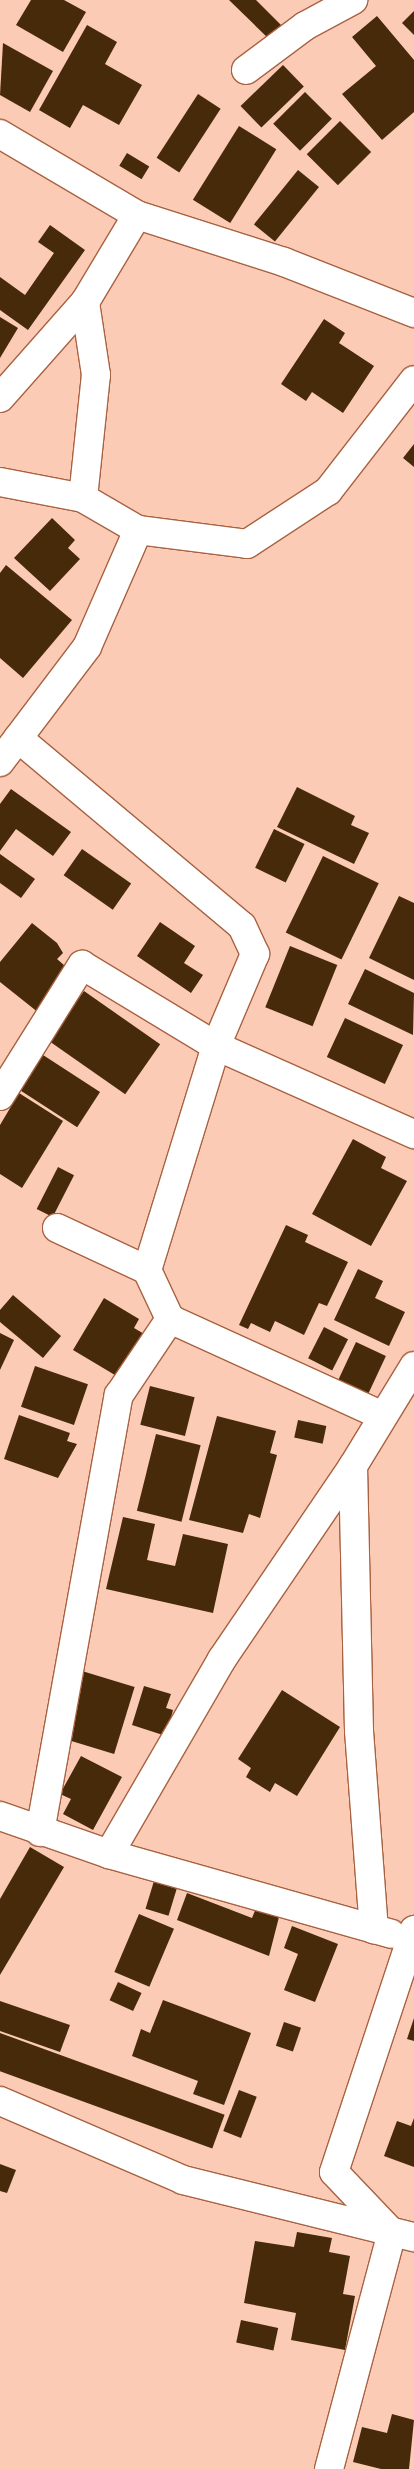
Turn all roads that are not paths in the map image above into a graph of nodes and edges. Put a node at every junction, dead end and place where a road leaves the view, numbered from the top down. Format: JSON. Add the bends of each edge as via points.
{"nodes":[{"id":1,"x":353,"y":0,"type":"edge"},
{"id":2,"x":246,"y":70,"type":"dead end"},
{"id":3,"x":0,"y":134,"type":"edge"},
{"id":4,"x":137,"y":215,"type":"junction"},
{"id":5,"x":85,"y":302,"type":"junction"},
{"id":6,"x":414,"y":313,"type":"edge"},
{"id":7,"x":414,"y":380,"type":"edge"},
{"id":8,"x":0,"y":398,"type":"edge"},
{"id":9,"x":0,"y":482,"type":"edge"},
{"id":10,"x":83,"y":498,"type":"junction"},
{"id":11,"x":138,"y":530,"type":"junction"},
{"id":12,"x":18,"y":738,"type":"junction"},
{"id":13,"x":0,"y":762,"type":"edge"},
{"id":14,"x":216,"y":1046,"type":"junction"},
{"id":15,"x":0,"y":1096,"type":"edge"},
{"id":16,"x":414,"y":1134,"type":"edge"},
{"id":17,"x":58,"y":1228,"type":"dead end"},
{"id":18,"x":147,"y":1270,"type":"junction"},
{"id":19,"x":170,"y":1318,"type":"junction"},
{"id":20,"x":414,"y":1366,"type":"edge"},
{"id":21,"x":382,"y":1415,"type":"junction"},
{"id":22,"x":354,"y":1466,"type":"junction"},
{"id":23,"x":0,"y":1816,"type":"edge"},
{"id":24,"x":40,"y":1832,"type":"junction"},
{"id":25,"x":109,"y":1854,"type":"junction"},
{"id":26,"x":374,"y":1929,"type":"junction"},
{"id":27,"x":412,"y":1936,"type":"edge"},
{"id":28,"x":0,"y":2101,"type":"edge"},
{"id":29,"x":403,"y":2235,"type":"edge"},
{"id":30,"x":329,"y":2469,"type":"edge"}],
"edges":[{"from":1,"to":2,"type":"street","via":[[305,26]]},
{"from":3,"to":4,"type":"street"},
{"from":4,"to":5,"type":"street"},
{"from":4,"to":6,"type":"street","via":[[284,262]]},
{"from":5,"to":8,"type":"street"},
{"from":5,"to":10,"type":"street","via":[[96,375]]},
{"from":7,"to":11,"type":"street","via":[[328,491],[247,544]]},
{"from":9,"to":10,"type":"street"},
{"from":10,"to":11,"type":"street"},
{"from":11,"to":12,"type":"street","via":[[87,647]]},
{"from":12,"to":13,"type":"street"},
{"from":12,"to":14,"type":"street","via":[[242,926],[256,954]]},
{"from":14,"to":15,"type":"street","via":[[82,965]]},
{"from":14,"to":16,"type":"street"},
{"from":14,"to":18,"type":"street"},
{"from":17,"to":18,"type":"street"},
{"from":18,"to":19,"type":"street"},
{"from":19,"to":21,"type":"street"},
{"from":19,"to":24,"type":"street","via":[[119,1395]]},
{"from":20,"to":21,"type":"street"},
{"from":21,"to":22,"type":"street"},
{"from":22,"to":25,"type":"street","via":[[222,1658]]},
{"from":22,"to":26,"type":"street","via":[[359,1731]]},
{"from":23,"to":24,"type":"street"},
{"from":24,"to":25,"type":"street"},
{"from":25,"to":26,"type":"street"},
{"from":26,"to":27,"type":"street"},
{"from":27,"to":29,"type":"street","via":[[334,2172]]},
{"from":28,"to":29,"type":"street","via":[[183,2180]]},
{"from":29,"to":30,"type":"street"}]}
